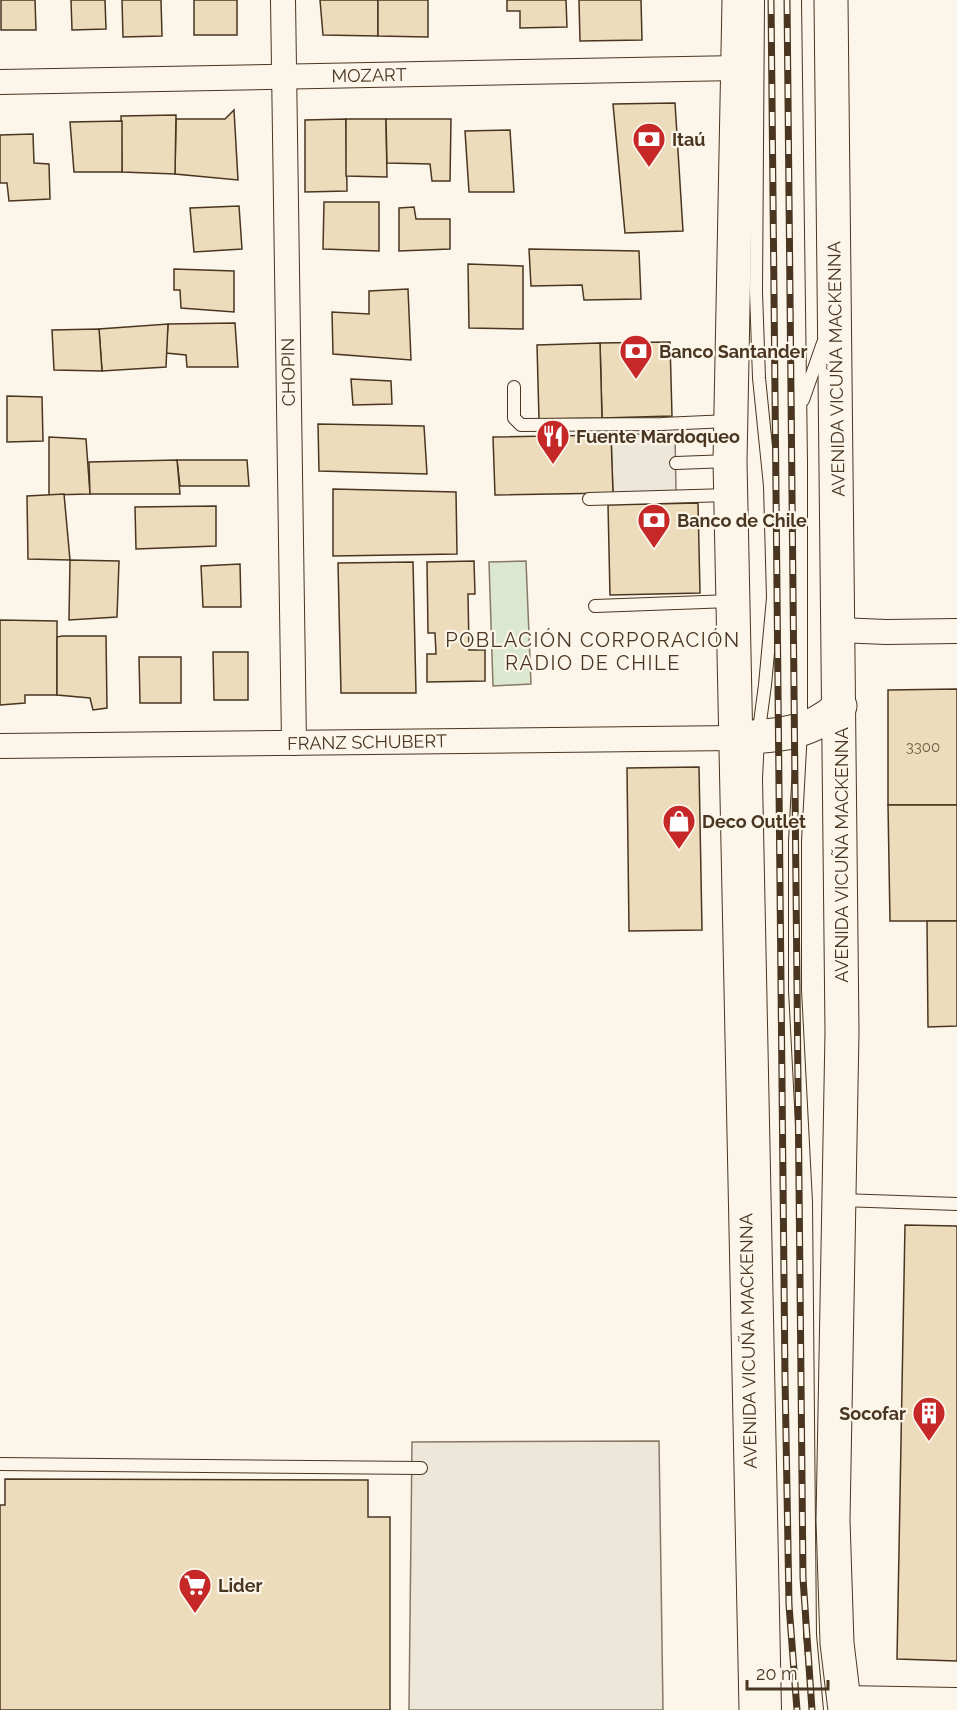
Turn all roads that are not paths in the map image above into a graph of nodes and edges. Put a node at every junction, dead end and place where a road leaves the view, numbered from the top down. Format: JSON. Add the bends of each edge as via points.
{"nodes":[{"id":1,"x":283,"y":0,"type":"edge"},
{"id":2,"x":739,"y":0,"type":"edge"},
{"id":3,"x":758,"y":0,"type":"edge"},
{"id":4,"x":795,"y":0,"type":"edge"},
{"id":5,"x":831,"y":0,"type":"edge"},
{"id":6,"x":738,"y":68,"type":"junction"},
{"id":7,"x":284,"y":76,"type":"junction"},
{"id":8,"x":0,"y":82,"type":"edge"},
{"id":9,"x":835,"y":310,"type":"junction"},
{"id":10,"x":514,"y":387,"type":"dead end"},
{"id":11,"x":800,"y":409,"type":"junction"},
{"id":12,"x":729,"y":421,"type":"junction"},
{"id":13,"x":730,"y":461,"type":"junction"},
{"id":14,"x":676,"y":463,"type":"dead end"},
{"id":15,"x":730,"y":495,"type":"junction"},
{"id":16,"x":589,"y":499,"type":"dead end"},
{"id":17,"x":732,"y":601,"type":"junction"},
{"id":18,"x":595,"y":606,"type":"dead end"},
{"id":19,"x":839,"y":630,"type":"junction"},
{"id":20,"x":957,"y":631,"type":"edge"},
{"id":21,"x":840,"y":706,"type":"junction"},
{"id":22,"x":801,"y":730,"type":"junction"},
{"id":23,"x":746,"y":737,"type":"junction"},
{"id":24,"x":294,"y":743,"type":"junction"},
{"id":25,"x":0,"y":746,"type":"edge"},
{"id":26,"x":839,"y":1200,"type":"junction"},
{"id":27,"x":957,"y":1204,"type":"edge"},
{"id":28,"x":0,"y":1464,"type":"edge"},
{"id":29,"x":422,"y":1468,"type":"dead end"},
{"id":30,"x":957,"y":1700,"type":"edge"},
{"id":31,"x":835,"y":1706,"type":"edge"},
{"id":32,"x":756,"y":1710,"type":"edge"},
{"id":33,"x":775,"y":1710,"type":"edge"}],
"edges":[{"from":1,"to":7,"type":"street","name":"CHOPIN"},
{"from":2,"to":6,"type":"main road","name":"AVENIDA VICUÑA MACKENNA"},
{"from":3,"to":23,"type":"lane","via":[[756,292],[759,378],[770,486],[773,598],[765,685]]},
{"from":4,"to":11,"type":"lane"},
{"from":5,"to":9,"type":"main road","name":"AVENIDA VICUÑA MACKENNA"},
{"from":6,"to":7,"type":"street","name":"MOZART"},
{"from":6,"to":12,"type":"main road","name":"AVENIDA VICUÑA MACKENNA"},
{"from":7,"to":8,"type":"street","name":"MOZART"},
{"from":7,"to":24,"type":"street","name":"CHOPIN"},
{"from":9,"to":11,"type":"lane"},
{"from":9,"to":19,"type":"main road","name":"AVENIDA VICUÑA MACKENNA"},
{"from":10,"to":12,"type":"lane","via":[[514,418],[521,426]]},
{"from":11,"to":22,"type":"lane"},
{"from":12,"to":13,"type":"main road","name":"AVENIDA VICUÑA MACKENNA"},
{"from":13,"to":14,"type":"lane"},
{"from":13,"to":15,"type":"main road","name":"AVENIDA VICUÑA MACKENNA"},
{"from":15,"to":16,"type":"lane"},
{"from":15,"to":17,"type":"main road","name":"AVENIDA VICUÑA MACKENNA"},
{"from":17,"to":18,"type":"lane"},
{"from":17,"to":23,"type":"main road","name":"AVENIDA VICUÑA MACKENNA"},
{"from":19,"to":20,"type":"street"},
{"from":19,"to":21,"type":"main road","name":"AVENIDA VICUÑA MACKENNA"},
{"from":21,"to":22,"type":"main road","via":[[830,716]]},
{"from":21,"to":26,"type":"main road","name":"AVENIDA VICUÑA MACKENNA"},
{"from":22,"to":23,"type":"main road"},
{"from":22,"to":31,"type":"lane","via":[[795,841],[795,990],[806,1202],[809,1613]]},
{"from":23,"to":24,"type":"street","name":"FRANZ SCHUBERT"},
{"from":23,"to":32,"type":"main road","name":"AVENIDA VICUÑA MACKENNA"},
{"from":23,"to":33,"type":"lane","via":[[756,779]]},
{"from":24,"to":25,"type":"street","name":"FRANZ SCHUBERT"},
{"from":26,"to":27,"type":"lane"},
{"from":26,"to":31,"type":"main road","name":"AVENIDA VICUÑA MACKENNA","via":[[833,1520]]},
{"from":28,"to":29,"type":"lane"},
{"from":30,"to":31,"type":"street"}]}
